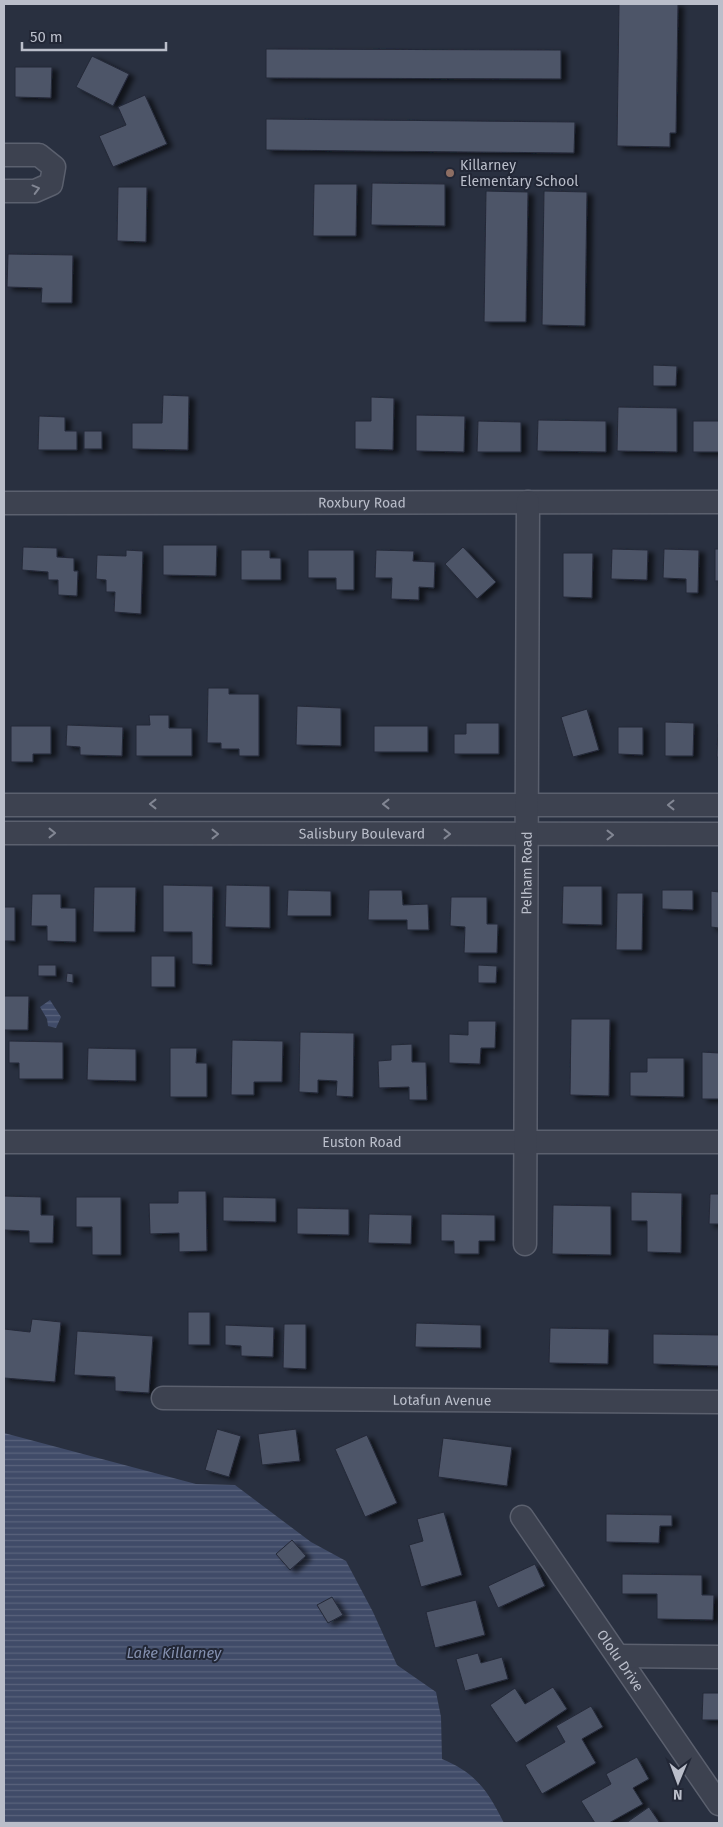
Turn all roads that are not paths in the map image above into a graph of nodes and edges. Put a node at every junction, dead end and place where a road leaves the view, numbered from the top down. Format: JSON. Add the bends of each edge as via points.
{"nodes":[{"id":1,"x":4,"y":155,"type":"edge"},
{"id":2,"x":4,"y":191,"type":"edge"},
{"id":3,"x":528,"y":502,"type":"junction"},
{"id":4,"x":719,"y":502,"type":"edge"},
{"id":5,"x":4,"y":503,"type":"edge"},
{"id":6,"x":528,"y":804,"type":"junction"},
{"id":7,"x":4,"y":805,"type":"edge"},
{"id":8,"x":719,"y":805,"type":"edge"},
{"id":9,"x":4,"y":833,"type":"edge"},
{"id":10,"x":719,"y":834,"type":"edge"},
{"id":11,"x":528,"y":835,"type":"junction"},
{"id":12,"x":526,"y":1141,"type":"junction"},
{"id":13,"x":4,"y":1142,"type":"edge"},
{"id":14,"x":719,"y":1142,"type":"edge"},
{"id":15,"x":525,"y":1244,"type":"dead end"},
{"id":16,"x":163,"y":1398,"type":"dead end"},
{"id":17,"x":719,"y":1402,"type":"edge"},
{"id":18,"x":522,"y":1517,"type":"dead end"},
{"id":19,"x":619,"y":1656,"type":"junction"},
{"id":20,"x":719,"y":1657,"type":"edge"},
{"id":21,"x":719,"y":1804,"type":"edge"}],
"edges":[{"from":2,"to":1,"type":"street","one_way":true,"via":[[35,191],[50,184],[54,167],[39,155]]},
{"from":3,"to":4,"type":"street","name":"Roxbury Road"},
{"from":3,"to":5,"type":"street","name":"Roxbury Road"},
{"from":3,"to":6,"type":"street","name":"Pelham Road"},
{"from":6,"to":7,"type":"street","one_way":true},
{"from":8,"to":6,"type":"street","one_way":true},
{"from":6,"to":11,"type":"street","name":"Pelham Road"},
{"from":9,"to":11,"type":"street","name":"Salisbury Boulevard","one_way":true},
{"from":11,"to":10,"type":"street","name":"Salisbury Boulevard","one_way":true},
{"from":11,"to":12,"type":"street","name":"Pelham Road"},
{"from":12,"to":13,"type":"street","name":"Euston Road"},
{"from":12,"to":14,"type":"street","name":"Euston Road"},
{"from":12,"to":15,"type":"street","name":"Pelham Road"},
{"from":16,"to":17,"type":"street","name":"Lotafun Avenue"},
{"from":18,"to":19,"type":"street","name":"Ololu Drive"},
{"from":19,"to":20,"type":"street"},
{"from":19,"to":21,"type":"street","name":"Ololu Drive"}]}
